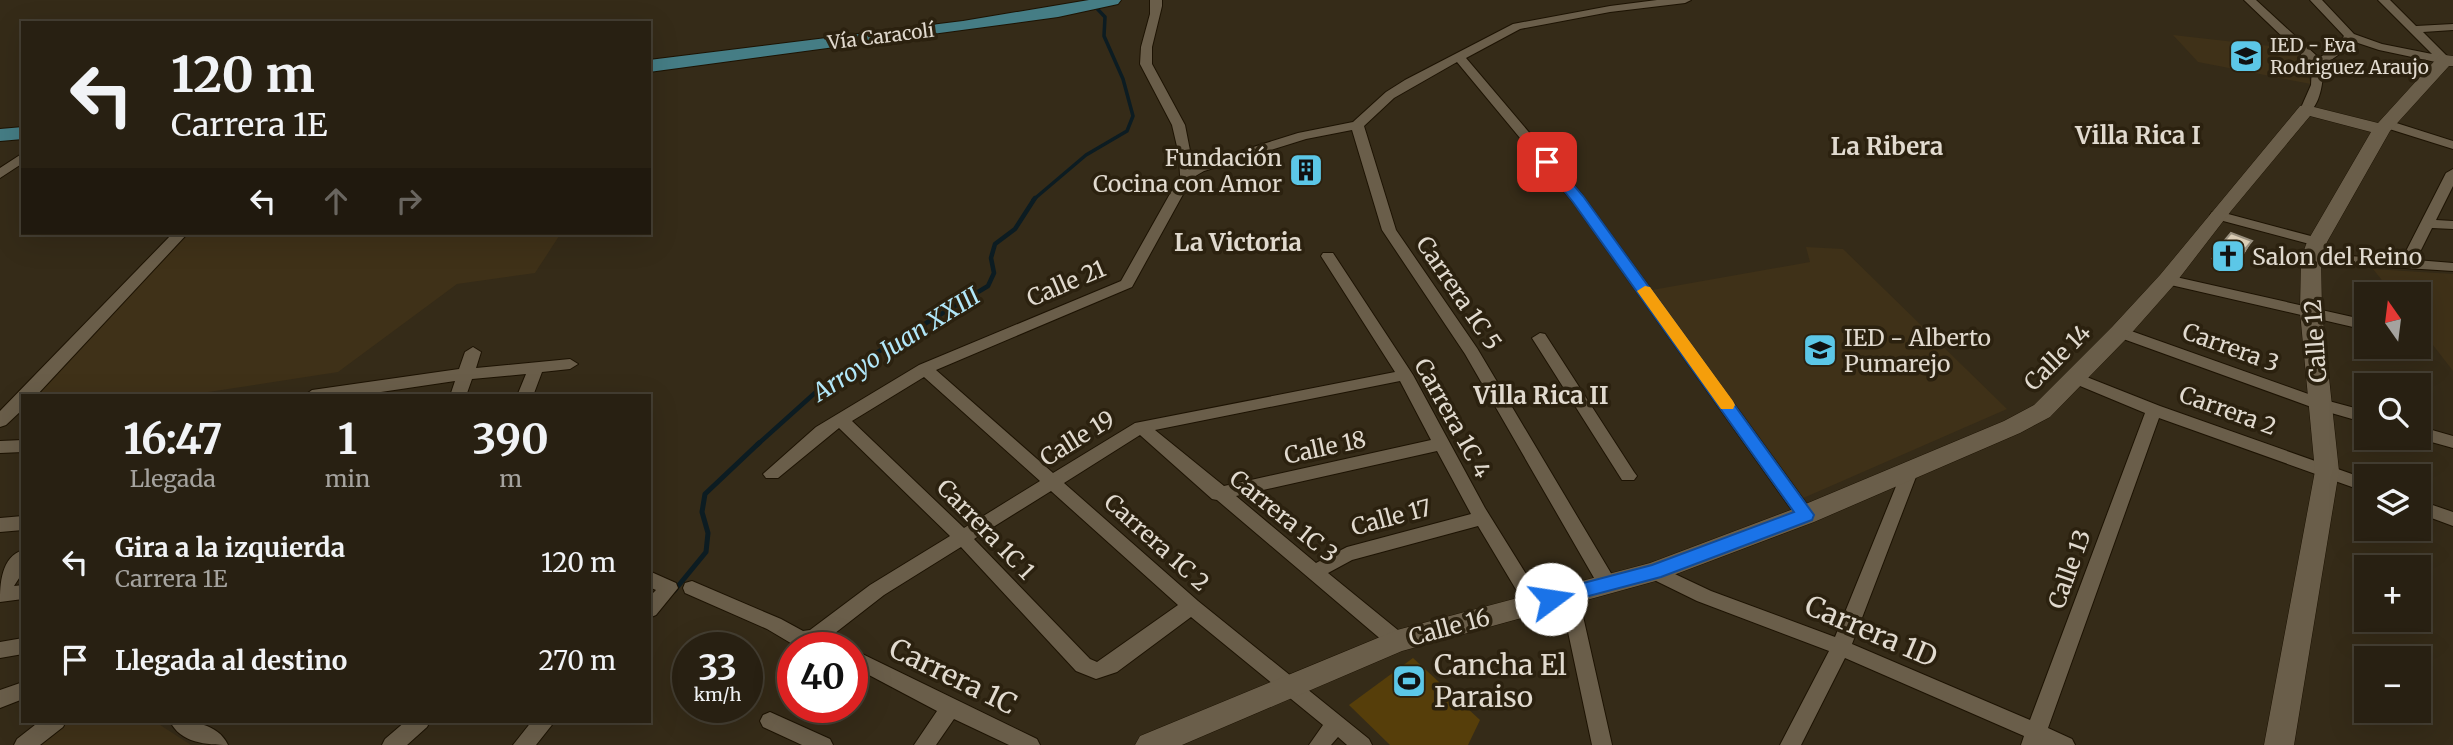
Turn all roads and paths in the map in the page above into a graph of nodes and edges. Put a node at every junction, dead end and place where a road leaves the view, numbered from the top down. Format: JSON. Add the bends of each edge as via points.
{"nodes":[{"id":1,"x":1156,"y":0,"type":"edge"},
{"id":2,"x":1685,"y":0,"type":"edge"},
{"id":3,"x":2250,"y":0,"type":"edge"},
{"id":4,"x":2316,"y":0,"type":"edge"},
{"id":5,"x":2384,"y":0,"type":"edge"},
{"id":6,"x":1100,"y":3,"type":"edge"},
{"id":7,"x":2453,"y":27,"type":"edge"},
{"id":8,"x":2415,"y":29,"type":"junction"},
{"id":9,"x":2350,"y":36,"type":"junction"},
{"id":10,"x":1459,"y":57,"type":"junction"},
{"id":11,"x":2449,"y":60,"type":"edge"},
{"id":12,"x":2318,"y":64,"type":"junction"},
{"id":13,"x":651,"y":66,"type":"edge"},
{"id":14,"x":2306,"y":110,"type":"junction"},
{"id":15,"x":1357,"y":125,"type":"junction"},
{"id":16,"x":2385,"y":127,"type":"junction"},
{"id":17,"x":21,"y":133,"type":"edge"},
{"id":18,"x":0,"y":135,"type":"edge"},
{"id":19,"x":2453,"y":145,"type":"edge"},
{"id":20,"x":21,"y":158,"type":"edge"},
{"id":21,"x":0,"y":173,"type":"edge"},
{"id":22,"x":1187,"y":176,"type":"junction"},
{"id":23,"x":2451,"y":182,"type":"edge"},
{"id":24,"x":2217,"y":215,"type":"junction"},
{"id":25,"x":2426,"y":223,"type":"junction"},
{"id":26,"x":2453,"y":225,"type":"edge"},
{"id":27,"x":179,"y":235,"type":"edge"},
{"id":28,"x":2314,"y":250,"type":"junction"},
{"id":29,"x":1328,"y":257,"type":"dead end"},
{"id":30,"x":2407,"y":264,"type":"junction"},
{"id":31,"x":2453,"y":267,"type":"edge"},
{"id":32,"x":2167,"y":280,"type":"junction"},
{"id":33,"x":2311,"y":312,"type":"junction"},
{"id":34,"x":2354,"y":322,"type":"edge"},
{"id":35,"x":2120,"y":332,"type":"junction"},
{"id":36,"x":1540,"y":338,"type":"dead end"},
{"id":37,"x":473,"y":352,"type":"dead end"},
{"id":38,"x":570,"y":364,"type":"dead end"},
{"id":39,"x":536,"y":367,"type":"junction"},
{"id":40,"x":925,"y":369,"type":"junction"},
{"id":41,"x":465,"y":374,"type":"junction"},
{"id":42,"x":1405,"y":375,"type":"junction"},
{"id":43,"x":2074,"y":377,"type":"junction"},
{"id":44,"x":352,"y":393,"type":"edge"},
{"id":45,"x":27,"y":394,"type":"edge"},
{"id":46,"x":459,"y":394,"type":"edge"},
{"id":47,"x":526,"y":394,"type":"edge"},
{"id":48,"x":21,"y":400,"type":"edge"},
{"id":49,"x":2320,"y":404,"type":"junction"},
{"id":50,"x":2154,"y":410,"type":"junction"},
{"id":51,"x":2354,"y":414,"type":"edge"},
{"id":52,"x":840,"y":419,"type":"junction"},
{"id":53,"x":0,"y":421,"type":"edge"},
{"id":54,"x":1141,"y":427,"type":"junction"},
{"id":55,"x":2431,"y":436,"type":"edge"},
{"id":56,"x":2453,"y":442,"type":"edge"},
{"id":57,"x":1442,"y":444,"type":"junction"},
{"id":58,"x":21,"y":446,"type":"edge"},
{"id":59,"x":0,"y":447,"type":"edge"},
{"id":60,"x":1911,"y":469,"type":"junction"},
{"id":61,"x":2327,"y":471,"type":"junction"},
{"id":62,"x":772,"y":474,"type":"dead end"},
{"id":63,"x":1628,"y":475,"type":"dead end"},
{"id":64,"x":1054,"y":481,"type":"junction"},
{"id":65,"x":2354,"y":481,"type":"edge"},
{"id":66,"x":1218,"y":494,"type":"junction"},
{"id":67,"x":2431,"y":511,"type":"edge"},
{"id":68,"x":1805,"y":515,"type":"junction"},
{"id":69,"x":1482,"y":518,"type":"junction"},
{"id":70,"x":2453,"y":519,"type":"edge"},
{"id":71,"x":21,"y":523,"type":"edge"},
{"id":72,"x":0,"y":525,"type":"edge"},
{"id":73,"x":963,"y":538,"type":"junction"},
{"id":74,"x":21,"y":560,"type":"edge"},
{"id":75,"x":1315,"y":572,"type":"junction"},
{"id":76,"x":1654,"y":572,"type":"junction"},
{"id":77,"x":651,"y":579,"type":"edge"},
{"id":78,"x":1608,"y":585,"type":"junction"},
{"id":79,"x":692,"y":588,"type":"dead end"},
{"id":80,"x":21,"y":592,"type":"edge"},
{"id":81,"x":0,"y":593,"type":"edge"},
{"id":82,"x":1569,"y":594,"type":"junction"},
{"id":83,"x":1534,"y":603,"type":"junction"},
{"id":84,"x":1191,"y":606,"type":"junction"},
{"id":85,"x":651,"y":608,"type":"edge"},
{"id":86,"x":788,"y":632,"type":"edge"},
{"id":87,"x":822,"y":632,"type":"edge"},
{"id":88,"x":1397,"y":641,"type":"junction"},
{"id":89,"x":21,"y":646,"type":"edge"},
{"id":90,"x":1841,"y":647,"type":"junction"},
{"id":91,"x":0,"y":650,"type":"edge"},
{"id":92,"x":868,"y":665,"type":"edge"},
{"id":93,"x":1290,"y":687,"type":"junction"},
{"id":94,"x":21,"y":691,"type":"edge"},
{"id":95,"x":0,"y":699,"type":"edge"},
{"id":96,"x":950,"y":708,"type":"junction"},
{"id":97,"x":770,"y":721,"type":"dead end"},
{"id":98,"x":53,"y":723,"type":"edge"},
{"id":99,"x":183,"y":723,"type":"edge"},
{"id":100,"x":414,"y":723,"type":"edge"},
{"id":101,"x":543,"y":723,"type":"edge"},
{"id":102,"x":1336,"y":724,"type":"junction"},
{"id":103,"x":2033,"y":738,"type":"edge"},
{"id":104,"x":24,"y":745,"type":"edge"},
{"id":105,"x":218,"y":745,"type":"edge"},
{"id":106,"x":393,"y":745,"type":"edge"},
{"id":107,"x":523,"y":745,"type":"edge"},
{"id":108,"x":823,"y":745,"type":"edge"},
{"id":109,"x":924,"y":745,"type":"edge"},
{"id":110,"x":1030,"y":745,"type":"edge"},
{"id":111,"x":1150,"y":745,"type":"edge"},
{"id":112,"x":1319,"y":745,"type":"edge"},
{"id":113,"x":1362,"y":745,"type":"edge"},
{"id":114,"x":1602,"y":745,"type":"edge"},
{"id":115,"x":1790,"y":745,"type":"edge"},
{"id":116,"x":2065,"y":745,"type":"edge"},
{"id":117,"x":2279,"y":745,"type":"edge"}],
"edges":[{"from":1,"to":22,"type":"street","via":[[1145,43],[1146,67],[1175,114],[1187,153]]},
{"from":2,"to":10,"type":"street","via":[[1517,26]]},
{"from":3,"to":12,"type":"street"},
{"from":4,"to":9,"type":"street"},
{"from":5,"to":8,"type":"street"},
{"from":6,"to":13,"type":"main road","name":"Vía Caracolí","via":[[963,26]]},
{"from":7,"to":8,"type":"street"},
{"from":8,"to":11,"type":"street"},
{"from":9,"to":11,"type":"street","via":[[2379,47]]},
{"from":9,"to":12,"type":"street"},
{"from":10,"to":15,"type":"street","via":[[1390,95]]},
{"from":10,"to":68,"type":"street","via":[[1578,199]]},
{"from":11,"to":16,"type":"street","name":"Calle 12"},
{"from":12,"to":14,"type":"street","name":"Calle 14","via":[[2317,86]]},
{"from":14,"to":16,"type":"street"},
{"from":14,"to":24,"type":"street","name":"Calle 14"},
{"from":15,"to":22,"type":"street","via":[[1303,136]]},
{"from":15,"to":78,"type":"street","name":"Carrera 1C 5","via":[[1389,230],[1472,352]]},
{"from":16,"to":19,"type":"street"},
{"from":16,"to":28,"type":"street","name":"Calle 12"},
{"from":17,"to":18,"type":"main road"},
{"from":20,"to":21,"type":"street"},
{"from":22,"to":40,"type":"street","name":"Calle 21","via":[[1127,284]]},
{"from":23,"to":25,"type":"street"},
{"from":24,"to":28,"type":"street"},
{"from":24,"to":32,"type":"street","name":"Calle 14"},
{"from":25,"to":26,"type":"street"},
{"from":25,"to":30,"type":"street"},
{"from":27,"to":45,"type":"street"},
{"from":28,"to":30,"type":"street"},
{"from":28,"to":33,"type":"street","name":"Calle 12"},
{"from":29,"to":42,"type":"street","name":"Carrera 1C 4"},
{"from":30,"to":31,"type":"street"},
{"from":32,"to":33,"type":"street"},
{"from":32,"to":35,"type":"street","name":"Calle 14"},
{"from":33,"to":34,"type":"street"},
{"from":33,"to":49,"type":"street","name":"Calle 12"},
{"from":35,"to":43,"type":"street","name":"Calle 14"},
{"from":35,"to":49,"type":"street","name":"Carrera 3"},
{"from":36,"to":63,"type":"street"},
{"from":37,"to":41,"type":"street"},
{"from":38,"to":39,"type":"street"},
{"from":39,"to":41,"type":"street"},
{"from":39,"to":47,"type":"street"},
{"from":40,"to":52,"type":"street","name":"Calle 21"},
{"from":40,"to":64,"type":"street","name":"Carrera 1C 2"},
{"from":41,"to":44,"type":"street"},
{"from":41,"to":46,"type":"street"},
{"from":42,"to":54,"type":"street","name":"Calle 19"},
{"from":42,"to":57,"type":"street","name":"Carrera 1C 4"},
{"from":43,"to":50,"type":"street","name":"Carrera 2"},
{"from":43,"to":60,"type":"street","name":"Calle 14","via":[[2042,411]]},
{"from":48,"to":53,"type":"street"},
{"from":49,"to":51,"type":"street","name":"Carrera 3"},
{"from":49,"to":61,"type":"street","name":"Calle 12"},
{"from":50,"to":61,"type":"street","name":"Carrera 2"},
{"from":50,"to":103,"type":"street","name":"Calle 13"},
{"from":52,"to":62,"type":"street","name":"Calle 21"},
{"from":52,"to":73,"type":"street","name":"Carrera 1C 1"},
{"from":54,"to":64,"type":"street","name":"Calle 19"},
{"from":54,"to":66,"type":"street","name":"Carrera 1C 3"},
{"from":55,"to":56,"type":"street"},
{"from":57,"to":66,"type":"street","name":"Calle 18"},
{"from":57,"to":69,"type":"street","name":"Carrera 1C 4"},
{"from":58,"to":59,"type":"street"},
{"from":60,"to":68,"type":"street","name":"Calle 16"},
{"from":60,"to":90,"type":"street"},
{"from":61,"to":65,"type":"street","name":"Carrera 2"},
{"from":61,"to":117,"type":"street","name":"Calle 12"},
{"from":64,"to":73,"type":"street","name":"Calle 19"},
{"from":64,"to":84,"type":"street","name":"Carrera 1C 2"},
{"from":66,"to":75,"type":"street","name":"Carrera 1C 3"},
{"from":67,"to":70,"type":"street"},
{"from":68,"to":76,"type":"street","name":"Calle 16"},
{"from":69,"to":75,"type":"street","name":"Calle 17","via":[[1347,554]]},
{"from":69,"to":83,"type":"street","name":"Carrera 1C 4"},
{"from":71,"to":72,"type":"street"},
{"from":73,"to":84,"type":"street","name":"Carrera 1C 1","via":[[1083,665],[1096,671],[1110,666]]},
{"from":73,"to":87,"type":"street","name":"Calle 19","via":[[877,590]]},
{"from":74,"to":81,"type":"street"},
{"from":75,"to":88,"type":"street","name":"Carrera 1C 3"},
{"from":76,"to":78,"type":"street","name":"Calle 16"},
{"from":76,"to":90,"type":"street","name":"Carrera 1D","via":[[1687,591]]},
{"from":77,"to":85,"type":"street","via":[[670,588]]},
{"from":78,"to":82,"type":"street","name":"Calle 16"},
{"from":79,"to":86,"type":"street"},
{"from":80,"to":81,"type":"street"},
{"from":82,"to":83,"type":"street","name":"Calle 16"},
{"from":82,"to":114,"type":"street"},
{"from":83,"to":88,"type":"street","name":"Calle 16"},
{"from":84,"to":93,"type":"street","name":"Carrera 1C 2"},
{"from":88,"to":93,"type":"street","name":"Calle 16"},
{"from":89,"to":91,"type":"street"},
{"from":90,"to":103,"type":"street","name":"Carrera 1D"},
{"from":90,"to":115,"type":"street"},
{"from":92,"to":96,"type":"street","name":"Carrera 1C"},
{"from":93,"to":102,"type":"street","name":"Carrera 1C 2"},
{"from":93,"to":111,"type":"street","name":"Calle 16"},
{"from":94,"to":95,"type":"street"},
{"from":96,"to":109,"type":"street"},
{"from":96,"to":110,"type":"street","name":"Carrera 1C"},
{"from":97,"to":108,"type":"street"},
{"from":98,"to":104,"type":"street"},
{"from":99,"to":105,"type":"street"},
{"from":100,"to":106,"type":"street"},
{"from":101,"to":107,"type":"street"},
{"from":102,"to":112,"type":"street"},
{"from":102,"to":113,"type":"street","name":"Carrera 1C 2"},
{"from":103,"to":116,"type":"street","name":"Carrera 1D"}]}
